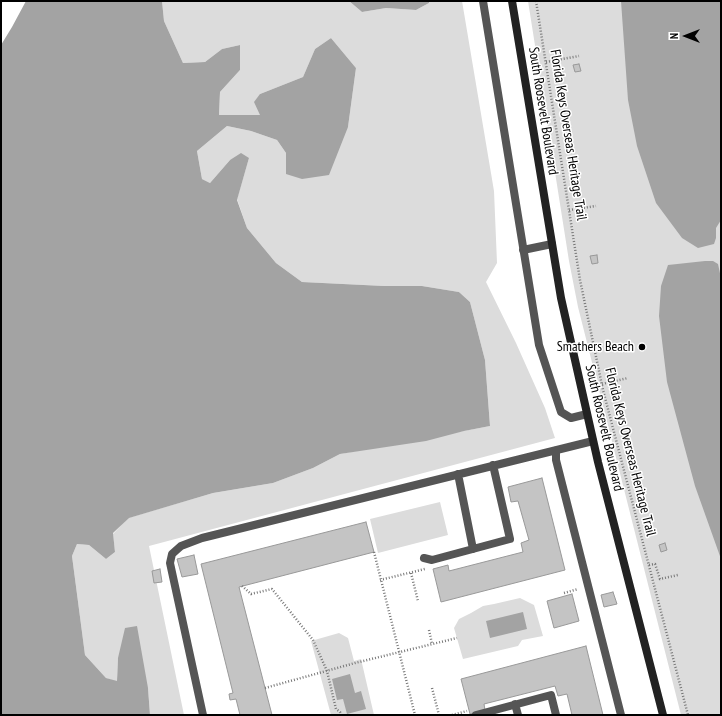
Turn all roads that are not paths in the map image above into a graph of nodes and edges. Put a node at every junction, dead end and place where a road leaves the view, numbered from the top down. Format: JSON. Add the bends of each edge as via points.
{"nodes":[{"id":1,"x":482,"y":1,"type":"edge"},
{"id":2,"x":512,"y":1,"type":"edge"},
{"id":3,"x":552,"y":244,"type":"junction"},
{"id":4,"x":523,"y":250,"type":"junction"},
{"id":5,"x":587,"y":414,"type":"junction"},
{"id":6,"x":593,"y":441,"type":"junction"},
{"id":7,"x":556,"y":450,"type":"junction"},
{"id":8,"x":493,"y":465,"type":"junction"},
{"id":9,"x":458,"y":474,"type":"junction"},
{"id":10,"x":472,"y":549,"type":"junction"},
{"id":11,"x":428,"y":559,"type":"road end"},
{"id":12,"x":515,"y":704,"type":"junction"},
{"id":13,"x":203,"y":715,"type":"edge"},
{"id":14,"x":476,"y":715,"type":"edge"},
{"id":15,"x":518,"y":715,"type":"edge"},
{"id":16,"x":556,"y":715,"type":"edge"},
{"id":17,"x":621,"y":715,"type":"edge"},
{"id":18,"x":663,"y":715,"type":"edge"}],
"edges":[{"from":1,"to":4,"type":"lane"},
{"from":2,"to":3,"type":"main road","name":"South Roosevelt Boulevard"},
{"from":3,"to":4,"type":"lane"},
{"from":3,"to":5,"type":"main road","name":"South Roosevelt Boulevard","via":[[561,298]]},
{"from":4,"to":5,"type":"lane","via":[[539,344],[561,412],[571,418]]},
{"from":5,"to":6,"type":"main road","name":"South Roosevelt Boulevard"},
{"from":6,"to":7,"type":"lane"},
{"from":6,"to":18,"type":"main road","name":"South Roosevelt Boulevard"},
{"from":7,"to":8,"type":"lane"},
{"from":7,"to":17,"type":"lane","via":[[556,460]]},
{"from":8,"to":9,"type":"lane"},
{"from":8,"to":10,"type":"lane","via":[[510,539]]},
{"from":9,"to":10,"type":"lane"},
{"from":9,"to":13,"type":"lane","via":[[202,538],[181,546],[172,554],[170,563]]},
{"from":10,"to":11,"type":"lane"},
{"from":12,"to":14,"type":"lane"},
{"from":12,"to":15,"type":"lane"},
{"from":12,"to":16,"type":"lane","via":[[551,695]]}]}
